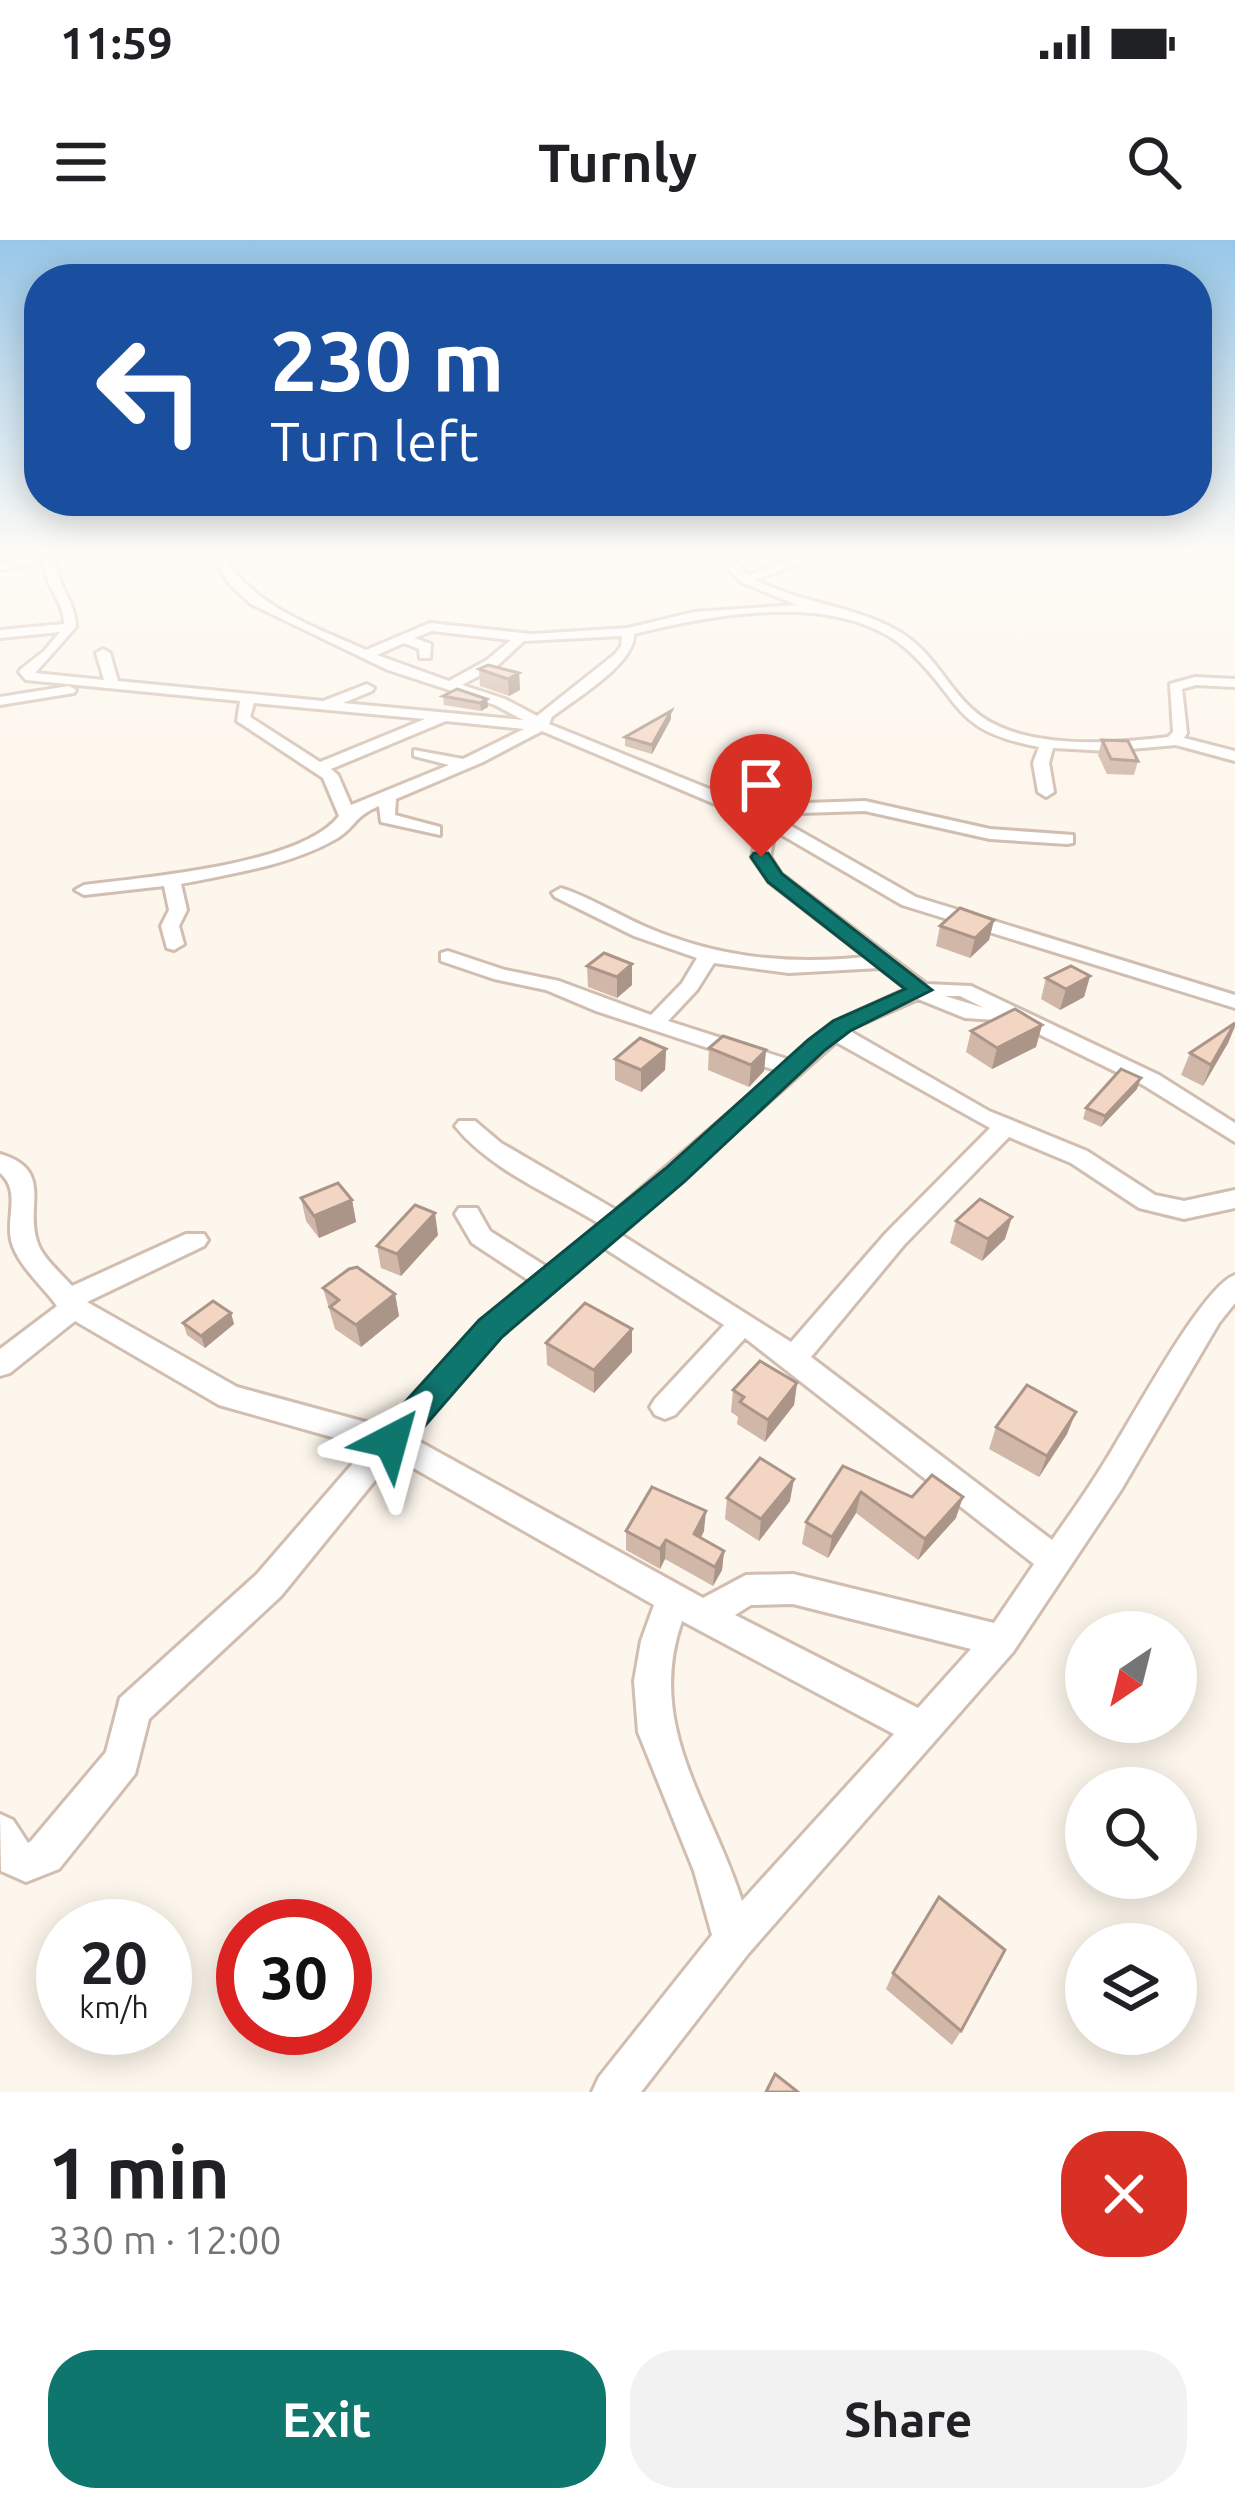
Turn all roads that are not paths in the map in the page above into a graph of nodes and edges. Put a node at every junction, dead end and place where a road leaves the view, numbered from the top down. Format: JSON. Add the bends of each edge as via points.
{"nodes":[{"id":1,"x":61,"y":637,"type":"edge"},
{"id":2,"x":330,"y":637,"type":"edge"},
{"id":3,"x":507,"y":637,"type":"edge"},
{"id":4,"x":543,"y":637,"type":"edge"},
{"id":5,"x":628,"y":637,"type":"edge"},
{"id":6,"x":899,"y":637,"type":"edge"},
{"id":7,"x":401,"y":638,"type":"joint"},
{"id":8,"x":519,"y":639,"type":"junction"},
{"id":9,"x":103,"y":653,"type":"dead end"},
{"id":10,"x":366,"y":655,"type":"junction"},
{"id":11,"x":424,"y":655,"type":"dead end"},
{"id":12,"x":41,"y":659,"type":"junction"},
{"id":13,"x":490,"y":664,"type":"junction"},
{"id":14,"x":513,"y":670,"type":"edge"},
{"id":15,"x":2,"y":675,"type":"edge"},
{"id":16,"x":1235,"y":683,"type":"edge"},
{"id":17,"x":86,"y":684,"type":"junction"},
{"id":18,"x":450,"y":686,"type":"junction"},
{"id":19,"x":110,"y":687,"type":"junction"},
{"id":20,"x":367,"y":688,"type":"dead end"},
{"id":21,"x":249,"y":697,"type":"junction"},
{"id":22,"x":541,"y":699,"type":"dead end"},
{"id":23,"x":0,"y":701,"type":"edge"},
{"id":24,"x":327,"y":704,"type":"junction"},
{"id":25,"x":518,"y":711,"type":"junction"},
{"id":26,"x":441,"y":718,"type":"junction"},
{"id":27,"x":540,"y":724,"type":"junction"},
{"id":28,"x":1176,"y":738,"type":"junction"},
{"id":29,"x":1235,"y":740,"type":"edge"},
{"id":30,"x":1048,"y":742,"type":"junction"},
{"id":31,"x":419,"y":753,"type":"dead end"},
{"id":32,"x":1235,"y":756,"type":"edge"},
{"id":33,"x":466,"y":764,"type":"junction"},
{"id":34,"x":320,"y":768,"type":"junction"},
{"id":35,"x":1046,"y":792,"type":"dead end"},
{"id":36,"x":388,"y":796,"type":"junction"},
{"id":37,"x":747,"y":810,"type":"junction"},
{"id":38,"x":347,"y":815,"type":"junction"},
{"id":39,"x":769,"y":820,"type":"junction"},
{"id":40,"x":434,"y":830,"type":"dead end"},
{"id":41,"x":334,"y":834,"type":"junction"},
{"id":42,"x":1067,"y":839,"type":"dead end"},
{"id":43,"x":287,"y":869,"type":"dead end"},
{"id":44,"x":171,"y":879,"type":"junction"},
{"id":45,"x":84,"y":890,"type":"dead end"},
{"id":46,"x":560,"y":893,"type":"dead end"},
{"id":47,"x":174,"y":944,"type":"dead end"},
{"id":48,"x":448,"y":957,"type":"dead end"},
{"id":49,"x":707,"y":957,"type":"junction"},
{"id":50,"x":879,"y":962,"type":"junction"},
{"id":51,"x":919,"y":991,"type":"junction"},
{"id":52,"x":1235,"y":1002,"type":"edge"},
{"id":53,"x":655,"y":1023,"type":"junction"},
{"id":54,"x":833,"y":1032,"type":"junction"},
{"id":55,"x":792,"y":1068,"type":"junction"},
{"id":56,"x":467,"y":1126,"type":"dead end"},
{"id":57,"x":1006,"y":1126,"type":"junction"},
{"id":58,"x":1235,"y":1134,"type":"edge"},
{"id":59,"x":0,"y":1162,"type":"edge"},
{"id":60,"x":1235,"y":1199,"type":"edge"},
{"id":61,"x":468,"y":1214,"type":"dead end"},
{"id":62,"x":609,"y":1229,"type":"junction"},
{"id":63,"x":195,"y":1240,"type":"dead end"},
{"id":64,"x":548,"y":1280,"type":"junction"},
{"id":65,"x":1235,"y":1286,"type":"edge"},
{"id":66,"x":70,"y":1303,"type":"junction"},
{"id":67,"x":743,"y":1323,"type":"junction"},
{"id":68,"x":793,"y":1358,"type":"junction"},
{"id":69,"x":0,"y":1365,"type":"edge"},
{"id":70,"x":665,"y":1407,"type":"dead end"},
{"id":71,"x":391,"y":1441,"type":"junction"},
{"id":72,"x":1056,"y":1562,"type":"junction"},
{"id":73,"x":689,"y":1607,"type":"junction"},
{"id":74,"x":1001,"y":1641,"type":"junction"},
{"id":75,"x":924,"y":1730,"type":"junction"},
{"id":76,"x":0,"y":1833,"type":"edge"},
{"id":77,"x":734,"y":1940,"type":"junction"},
{"id":78,"x":614,"y":2092,"type":"edge"}],
"edges":[{"from":1,"to":12,"type":"street"},
{"from":2,"to":10,"type":"street"},
{"from":3,"to":8,"type":"street"},
{"from":4,"to":8,"type":"street"},
{"from":5,"to":27,"type":"street","via":[[620,657]]},
{"from":6,"to":30,"type":"street","via":[[924,656],[975,722]]},
{"from":7,"to":10,"type":"street"},
{"from":7,"to":11,"type":"street","via":[[426,646]]},
{"from":8,"to":13,"type":"street"},
{"from":9,"to":19,"type":"street"},
{"from":10,"to":18,"type":"street"},
{"from":12,"to":15,"type":"street"},
{"from":12,"to":17,"type":"street","via":[[26,672],[31,677]]},
{"from":13,"to":14,"type":"street"},
{"from":13,"to":18,"type":"street"},
{"from":16,"to":28,"type":"street","via":[[1175,687]]},
{"from":17,"to":19,"type":"street"},
{"from":17,"to":23,"type":"street"},
{"from":18,"to":25,"type":"street"},
{"from":19,"to":21,"type":"street","via":[[104,701],[142,689]]},
{"from":20,"to":24,"type":"street"},
{"from":21,"to":24,"type":"street"},
{"from":21,"to":34,"type":"street","via":[[242,718],[249,725]]},
{"from":22,"to":25,"type":"street"},
{"from":24,"to":26,"type":"street"},
{"from":25,"to":27,"type":"street"},
{"from":26,"to":27,"type":"street"},
{"from":26,"to":34,"type":"street"},
{"from":27,"to":33,"type":"street"},
{"from":27,"to":37,"type":"street"},
{"from":28,"to":29,"type":"street"},
{"from":28,"to":30,"type":"street"},
{"from":28,"to":32,"type":"street"},
{"from":30,"to":35,"type":"street","via":[[1041,763]]},
{"from":31,"to":33,"type":"street"},
{"from":33,"to":36,"type":"street"},
{"from":34,"to":38,"type":"street"},
{"from":36,"to":38,"type":"street"},
{"from":36,"to":40,"type":"street","via":[[387,818]]},
{"from":37,"to":39,"type":"street"},
{"from":37,"to":42,"type":"street","via":[[865,806],[990,834]]},
{"from":38,"to":41,"type":"street"},
{"from":39,"to":50,"type":"street","via":[[765,867]]},
{"from":39,"to":52,"type":"street","via":[[910,901]]},
{"from":41,"to":43,"type":"street"},
{"from":41,"to":44,"type":"street","via":[[255,863]]},
{"from":44,"to":45,"type":"street"},
{"from":44,"to":47,"type":"street"},
{"from":46,"to":49,"type":"street"},
{"from":48,"to":53,"type":"street"},
{"from":49,"to":50,"type":"street","via":[[779,968]]},
{"from":49,"to":53,"type":"street"},
{"from":50,"to":51,"type":"street"},
{"from":51,"to":54,"type":"street"},
{"from":51,"to":58,"type":"street","via":[[964,990],[1022,1016],[1150,1080]]},
{"from":53,"to":55,"type":"street"},
{"from":54,"to":55,"type":"street"},
{"from":54,"to":57,"type":"street"},
{"from":55,"to":62,"type":"street"},
{"from":56,"to":62,"type":"street"},
{"from":57,"to":60,"type":"street","via":[[1066,1150],[1164,1209]]},
{"from":57,"to":68,"type":"street"},
{"from":59,"to":66,"type":"street","via":[[18,1174],[25,1196],[28,1252]]},
{"from":61,"to":64,"type":"street","via":[[481,1237]]},
{"from":62,"to":64,"type":"street"},
{"from":62,"to":67,"type":"street"},
{"from":63,"to":66,"type":"street"},
{"from":64,"to":71,"type":"street","via":[[490,1329]]},
{"from":65,"to":72,"type":"street"},
{"from":66,"to":69,"type":"street"},
{"from":66,"to":71,"type":"street","via":[[229,1397]]},
{"from":67,"to":68,"type":"street"},
{"from":67,"to":70,"type":"street"},
{"from":68,"to":72,"type":"street"},
{"from":71,"to":73,"type":"street"},
{"from":71,"to":76,"type":"street","via":[[269,1585],[134,1710],[122,1761],[45,1855],[26,1863]]},
{"from":72,"to":74,"type":"street"},
{"from":73,"to":74,"type":"street","via":[[746,1590],[793,1589]]},
{"from":73,"to":75,"type":"street"},
{"from":73,"to":77,"type":"street","via":[[658,1642],[651,1681],[656,1732]]},
{"from":74,"to":75,"type":"street"},
{"from":75,"to":77,"type":"street"},
{"from":77,"to":78,"type":"street"}]}
